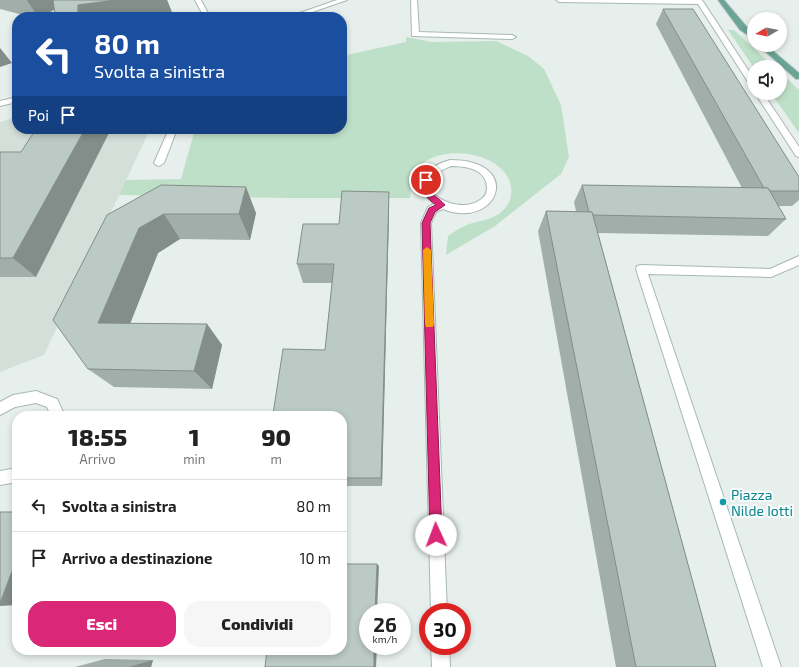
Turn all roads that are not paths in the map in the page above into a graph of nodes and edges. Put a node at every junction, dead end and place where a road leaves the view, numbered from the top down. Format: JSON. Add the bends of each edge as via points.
{"nodes":[{"id":1,"x":198,"y":0,"type":"edge"},
{"id":2,"x":344,"y":0,"type":"edge"},
{"id":3,"x":414,"y":0,"type":"edge"},
{"id":4,"x":559,"y":0,"type":"edge"},
{"id":5,"x":721,"y":0,"type":"edge"},
{"id":6,"x":699,"y":1,"type":"edge"},
{"id":7,"x":204,"y":12,"type":"edge"},
{"id":8,"x":307,"y":12,"type":"edge"},
{"id":9,"x":747,"y":32,"type":"edge"},
{"id":10,"x":512,"y":37,"type":"dead end"},
{"id":11,"x":770,"y":52,"type":"edge"},
{"id":12,"x":747,"y":74,"type":"edge"},
{"id":13,"x":799,"y":77,"type":"edge"},
{"id":14,"x":12,"y":100,"type":"edge"},
{"id":15,"x":764,"y":100,"type":"edge"},
{"id":16,"x":0,"y":104,"type":"edge"},
{"id":17,"x":171,"y":134,"type":"edge"},
{"id":18,"x":799,"y":154,"type":"edge"},
{"id":19,"x":159,"y":163,"type":"dead end"},
{"id":20,"x":441,"y":205,"type":"junction"},
{"id":21,"x":799,"y":260,"type":"edge"},
{"id":22,"x":0,"y":409,"type":"edge"},
{"id":23,"x":56,"y":411,"type":"edge"},
{"id":24,"x":12,"y":476,"type":"edge"},
{"id":25,"x":0,"y":478,"type":"edge"},
{"id":26,"x":439,"y":603,"type":"edge"},
{"id":27,"x":440,"y":655,"type":"edge"},
{"id":28,"x":441,"y":667,"type":"edge"},
{"id":29,"x":772,"y":667,"type":"edge"}],
"edges":[{"from":1,"to":7,"type":"street"},
{"from":2,"to":8,"type":"street"},
{"from":3,"to":10,"type":"street","via":[[415,34]]},
{"from":4,"to":6,"type":"street"},
{"from":5,"to":9,"type":"main road"},
{"from":6,"to":12,"type":"street"},
{"from":11,"to":13,"type":"main road"},
{"from":14,"to":16,"type":"street"},
{"from":15,"to":18,"type":"street"},
{"from":17,"to":19,"type":"street"},
{"from":20,"to":20,"type":"street","via":[[454,209],[468,209],[480,205],[489,198],[492,190],[491,181],[485,172],[475,166],[463,163],[439,166],[430,172],[426,180],[426,190]]},
{"from":20,"to":26,"type":"street","via":[[432,210],[426,223]]},
{"from":21,"to":29,"type":"street","via":[[771,273],[641,269]]},
{"from":22,"to":23,"type":"street","via":[[13,401],[36,397],[52,403]]},
{"from":24,"to":25,"type":"street"},
{"from":27,"to":28,"type":"street"}]}
